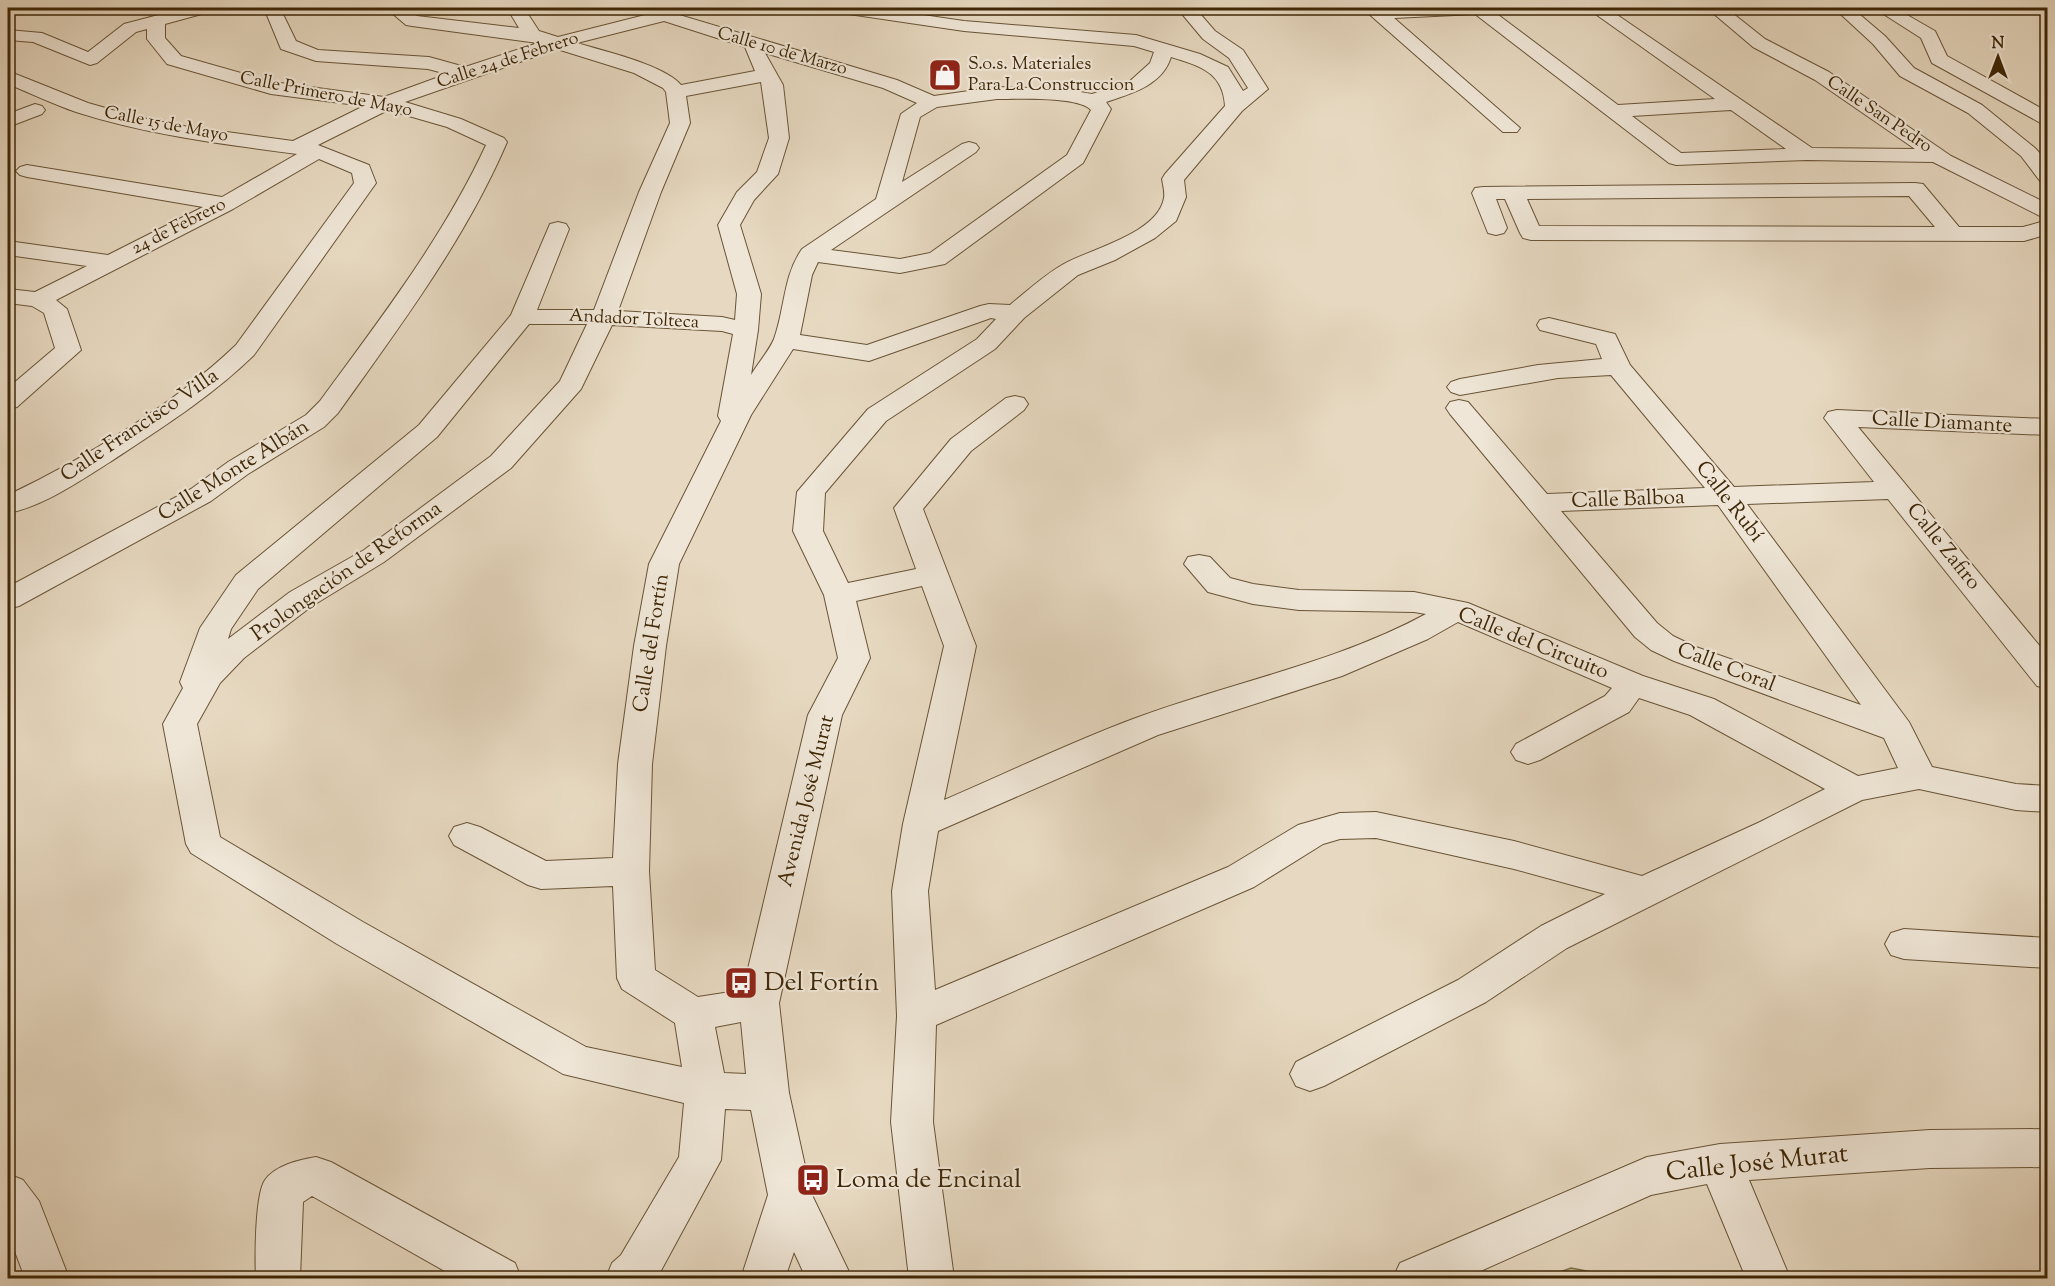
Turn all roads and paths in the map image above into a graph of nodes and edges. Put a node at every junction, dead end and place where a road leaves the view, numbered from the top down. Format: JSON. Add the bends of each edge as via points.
{"nodes":[{"id":1,"x":202,"y":8,"type":"edge"},
{"id":2,"x":272,"y":8,"type":"edge"},
{"id":3,"x":394,"y":8,"type":"edge"},
{"id":4,"x":516,"y":8,"type":"edge"},
{"id":5,"x":640,"y":8,"type":"edge"},
{"id":6,"x":693,"y":8,"type":"edge"},
{"id":7,"x":846,"y":8,"type":"edge"},
{"id":8,"x":881,"y":8,"type":"edge"},
{"id":9,"x":1186,"y":8,"type":"edge"},
{"id":10,"x":1479,"y":8,"type":"edge"},
{"id":11,"x":1596,"y":8,"type":"edge"},
{"id":12,"x":1716,"y":8,"type":"edge"},
{"id":13,"x":1842,"y":8,"type":"edge"},
{"id":14,"x":1883,"y":8,"type":"edge"},
{"id":15,"x":2038,"y":8,"type":"edge"},
{"id":16,"x":130,"y":9,"type":"edge"},
{"id":17,"x":2048,"y":12,"type":"edge"},
{"id":18,"x":662,"y":16,"type":"junction"},
{"id":19,"x":156,"y":20,"type":"junction"},
{"id":20,"x":130,"y":28,"type":"junction"},
{"id":21,"x":8,"y":35,"type":"edge"},
{"id":22,"x":544,"y":39,"type":"junction"},
{"id":23,"x":753,"y":44,"type":"junction"},
{"id":24,"x":1164,"y":49,"type":"junction"},
{"id":25,"x":466,"y":73,"type":"junction"},
{"id":26,"x":767,"y":75,"type":"junction"},
{"id":27,"x":8,"y":77,"type":"edge"},
{"id":28,"x":959,"y":80,"type":"dead end"},
{"id":29,"x":88,"y":84,"type":"junction"},
{"id":30,"x":928,"y":91,"type":"junction"},
{"id":31,"x":676,"y":92,"type":"junction"},
{"id":32,"x":1063,"y":95,"type":"junction"},
{"id":33,"x":1093,"y":100,"type":"junction"},
{"id":34,"x":386,"y":103,"type":"junction"},
{"id":35,"x":1734,"y":104,"type":"junction"},
{"id":36,"x":1235,"y":107,"type":"junction"},
{"id":37,"x":35,"y":110,"type":"dead end"},
{"id":38,"x":1613,"y":111,"type":"junction"},
{"id":39,"x":8,"y":121,"type":"edge"},
{"id":40,"x":2048,"y":121,"type":"edge"},
{"id":41,"x":1510,"y":128,"type":"dead end"},
{"id":42,"x":969,"y":148,"type":"dead end"},
{"id":43,"x":307,"y":149,"type":"junction"},
{"id":44,"x":1808,"y":154,"type":"junction"},
{"id":45,"x":1940,"y":156,"type":"junction"},
{"id":46,"x":27,"y":171,"type":"dead end"},
{"id":47,"x":2048,"y":176,"type":"edge"},
{"id":48,"x":365,"y":183,"type":"joint"},
{"id":49,"x":1513,"y":193,"type":"junction"},
{"id":50,"x":886,"y":202,"type":"junction"},
{"id":51,"x":225,"y":204,"type":"junction"},
{"id":52,"x":2048,"y":213,"type":"edge"},
{"id":53,"x":2048,"y":227,"type":"edge"},
{"id":54,"x":1496,"y":228,"type":"dead end"},
{"id":55,"x":558,"y":229,"type":"dead end"},
{"id":56,"x":1951,"y":232,"type":"junction"},
{"id":57,"x":8,"y":249,"type":"edge"},
{"id":58,"x":810,"y":254,"type":"junction"},
{"id":59,"x":109,"y":262,"type":"junction"},
{"id":60,"x":415,"y":289,"type":"joint"},
{"id":61,"x":8,"y":296,"type":"edge"},
{"id":62,"x":43,"y":302,"type":"junction"},
{"id":63,"x":1015,"y":313,"type":"junction"},
{"id":64,"x":522,"y":317,"type":"junction"},
{"id":65,"x":603,"y":317,"type":"junction"},
{"id":66,"x":1549,"y":325,"type":"dead end"},
{"id":67,"x":746,"y":330,"type":"junction"},
{"id":68,"x":786,"y":340,"type":"junction"},
{"id":69,"x":1618,"y":367,"type":"junction"},
{"id":70,"x":8,"y":401,"type":"edge"},
{"id":71,"x":1015,"y":404,"type":"dead end"},
{"id":72,"x":1837,"y":418,"type":"joint"},
{"id":73,"x":2043,"y":432,"type":"edge"},
{"id":74,"x":726,"y":440,"type":"junction"},
{"id":75,"x":1897,"y":490,"type":"junction"},
{"id":76,"x":1727,"y":497,"type":"junction"},
{"id":77,"x":1539,"y":503,"type":"junction"},
{"id":78,"x":8,"y":505,"type":"edge"},
{"id":79,"x":1199,"y":564,"type":"dead end"},
{"id":80,"x":931,"y":574,"type":"junction"},
{"id":81,"x":839,"y":595,"type":"junction"},
{"id":82,"x":8,"y":599,"type":"edge"},
{"id":83,"x":1457,"y":610,"type":"junction"},
{"id":84,"x":2048,"y":678,"type":"edge"},
{"id":85,"x":1632,"y":684,"type":"junction"},
{"id":86,"x":195,"y":695,"type":"junction"},
{"id":87,"x":1898,"y":730,"type":"junction"},
{"id":88,"x":1528,"y":752,"type":"dead end"},
{"id":89,"x":1919,"y":777,"type":"junction"},
{"id":90,"x":1854,"y":789,"type":"junction"},
{"id":91,"x":2048,"y":799,"type":"edge"},
{"id":92,"x":921,"y":824,"type":"junction"},
{"id":93,"x":467,"y":836,"type":"dead end"},
{"id":94,"x":631,"y":870,"type":"junction"},
{"id":95,"x":1644,"y":891,"type":"junction"},
{"id":96,"x":1904,"y":944,"type":"dead end"},
{"id":97,"x":2048,"y":953,"type":"edge"},
{"id":98,"x":759,"y":1003,"type":"junction"},
{"id":99,"x":693,"y":1014,"type":"junction"},
{"id":100,"x":916,"y":1016,"type":"junction"},
{"id":101,"x":1310,"y":1074,"type":"dead end"},
{"id":102,"x":706,"y":1090,"type":"junction"},
{"id":103,"x":768,"y":1093,"type":"junction"},
{"id":104,"x":2048,"y":1148,"type":"edge"},
{"id":105,"x":1720,"y":1162,"type":"junction"},
{"id":106,"x":8,"y":1194,"type":"edge"},
{"id":107,"x":790,"y":1195,"type":"junction"},
{"id":108,"x":47,"y":1278,"type":"edge"},
{"id":109,"x":278,"y":1278,"type":"edge"},
{"id":110,"x":499,"y":1278,"type":"edge"},
{"id":111,"x":628,"y":1278,"type":"edge"},
{"id":112,"x":763,"y":1278,"type":"edge"},
{"id":113,"x":829,"y":1278,"type":"edge"},
{"id":114,"x":931,"y":1278,"type":"edge"},
{"id":115,"x":1416,"y":1278,"type":"edge"},
{"id":116,"x":1768,"y":1278,"type":"edge"}],
"edges":[{"from":1,"to":19,"type":"street"},
{"from":2,"to":25,"type":"street","via":[[288,45],[316,55],[429,63]]},
{"from":3,"to":22,"type":"street","via":[[412,21]]},
{"from":4,"to":22,"type":"street"},
{"from":5,"to":18,"type":"street","name":"Calle 10 de Marzo"},
{"from":6,"to":18,"type":"street","name":"Calle 24 de Febrero"},
{"from":7,"to":8,"type":"street"},
{"from":7,"to":24,"type":"street","via":[[964,26],[1136,41]]},
{"from":9,"to":36,"type":"street","name":"Avenida José Murat","via":[[1209,35],[1236,54],[1258,89]]},
{"from":10,"to":38,"type":"street"},
{"from":10,"to":41,"type":"street","via":[[1378,14]]},
{"from":11,"to":35,"type":"street"},
{"from":12,"to":45,"type":"street","name":"Calle San Pedro","via":[[1759,43],[1822,76]]},
{"from":13,"to":47,"type":"street","via":[[1879,40],[1907,72],[1975,109],[2028,152]]},
{"from":14,"to":40,"type":"street","via":[[1929,35],[1939,59]]},
{"from":15,"to":17,"type":"street"},
{"from":16,"to":20,"type":"street"},
{"from":18,"to":22,"type":"street","name":"Calle 24 de Febrero"},
{"from":18,"to":23,"type":"street","name":"Calle 10 de Marzo"},
{"from":19,"to":20,"type":"street"},
{"from":19,"to":34,"type":"street","name":"Calle Primero de Mayo","via":[[156,39],[174,60],[271,88]]},
{"from":20,"to":29,"type":"street"},
{"from":21,"to":29,"type":"street","via":[[36,37]]},
{"from":22,"to":25,"type":"street","name":"Calle 24 de Febrero"},
{"from":22,"to":31,"type":"street","via":[[641,69],[670,84]]},
{"from":23,"to":26,"type":"street"},
{"from":23,"to":30,"type":"street","name":"Calle 10 de Marzo","via":[[890,84]]},
{"from":24,"to":33,"type":"street","via":[[1159,65],[1137,85]]},
{"from":24,"to":36,"type":"street","via":[[1221,71],[1234,92]]},
{"from":25,"to":34,"type":"street","name":"Calle 24 de Febrero"},
{"from":26,"to":31,"type":"street"},
{"from":26,"to":67,"type":"street","via":[[773,85],[779,138],[767,174],[746,197],[729,225],[749,294]]},
{"from":27,"to":29,"type":"street"},
{"from":28,"to":32,"type":"street","via":[[994,82]]},
{"from":29,"to":43,"type":"street","name":"Calle 15 de Mayo","via":[[134,122]]},
{"from":30,"to":32,"type":"street"},
{"from":30,"to":50,"type":"street","via":[[911,114]]},
{"from":31,"to":65,"type":"street","name":"Prolongación de Reforma","via":[[680,123]]},
{"from":32,"to":33,"type":"street"},
{"from":33,"to":58,"type":"street","via":[[1101,109],[1076,159],[937,259],[900,266]]},
{"from":34,"to":43,"type":"street","name":"Calle 24 de Febrero"},
{"from":34,"to":60,"type":"street","name":"Calle Primero de Mayo","via":[[454,123],[497,142],[481,178]]},
{"from":35,"to":38,"type":"street"},
{"from":35,"to":44,"type":"street"},
{"from":36,"to":63,"type":"street","name":"Avenida José Murat","via":[[1173,179],[1175,197],[1168,216],[1147,233],[1070,270]]},
{"from":37,"to":39,"type":"street"},
{"from":38,"to":44,"type":"street","via":[[1676,159]]},
{"from":42,"to":50,"type":"street"},
{"from":43,"to":48,"type":"street","name":"Calle 15 de Mayo","via":[[362,169]]},
{"from":43,"to":51,"type":"street","name":"24 de Febrero"},
{"from":44,"to":45,"type":"street"},
{"from":45,"to":52,"type":"street","name":"Calle San Pedro"},
{"from":46,"to":51,"type":"street"},
{"from":48,"to":78,"type":"street","name":"Calle Francisco Villa","via":[[268,321],[221,373],[166,414],[62,480]]},
{"from":49,"to":54,"type":"street","via":[[1483,193]]},
{"from":49,"to":56,"type":"street","via":[[1915,189]]},
{"from":49,"to":56,"type":"street","via":[[1531,233]]},
{"from":50,"to":58,"type":"street"},
{"from":51,"to":59,"type":"street","name":"24 de Febrero"},
{"from":53,"to":56,"type":"street","via":[[2024,234]]},
{"from":55,"to":64,"type":"street"},
{"from":57,"to":59,"type":"street"},
{"from":58,"to":68,"type":"street","name":"Calle del Fortín","via":[[800,275]]},
{"from":59,"to":62,"type":"street","name":"24 de Febrero"},
{"from":60,"to":82,"type":"street","name":"Calle Monte Albán","via":[[315,421],[201,495]]},
{"from":61,"to":62,"type":"street"},
{"from":62,"to":70,"type":"street","via":[[55,309],[68,350]]},
{"from":63,"to":68,"type":"street","via":[[989,311],[869,353]]},
{"from":63,"to":81,"type":"street","name":"Avenida José Murat","via":[[986,344],[877,415],[811,492],[808,531]]},
{"from":64,"to":65,"type":"street","name":"Andador Tolteca"},
{"from":64,"to":86,"type":"street","via":[[428,431],[247,582],[216,628],[197,675]]},
{"from":65,"to":67,"type":"street","name":"Andador Tolteca","via":[[722,324]]},
{"from":65,"to":86,"type":"street","name":"Prolongación de Reforma","via":[[572,384],[501,462],[374,556],[301,599],[233,651]]},
{"from":66,"to":69,"type":"street","name":"Calle Rubí","via":[[1606,339]]},
{"from":67,"to":74,"type":"street"},
{"from":68,"to":74,"type":"street","name":"Calle del Fortín"},
{"from":69,"to":76,"type":"street","name":"Calle Rubí"},
{"from":69,"to":77,"type":"street","name":"Calle Coral","via":[[1535,372],[1459,398]]},
{"from":71,"to":80,"type":"street","via":[[960,445],[908,508]]},
{"from":72,"to":73,"type":"street","name":"Calle Diamante"},
{"from":72,"to":75,"type":"street","name":"Calle Zafiro"},
{"from":74,"to":94,"type":"street","name":"Calle del Fortín","via":[[664,564],[635,764]]},
{"from":75,"to":76,"type":"street","name":"Calle Balboa"},
{"from":75,"to":84,"type":"street","name":"Calle Zafiro"},
{"from":76,"to":77,"type":"street","name":"Calle Balboa"},
{"from":76,"to":87,"type":"street","name":"Calle Rubí"},
{"from":77,"to":87,"type":"street","name":"Calle Coral","via":[[1646,630],[1662,643]]},
{"from":79,"to":83,"type":"street","name":"Calle del Circuito","via":[[1219,585],[1253,594],[1299,600],[1414,602]]},
{"from":80,"to":81,"type":"street"},
{"from":80,"to":92,"type":"street","via":[[960,646]]},
{"from":81,"to":98,"type":"street","name":"Avenida José Murat","via":[[854,658],[825,715]]},
{"from":83,"to":85,"type":"street","name":"Calle del Circuito"},
{"from":83,"to":92,"type":"street","via":[[1418,632],[1331,668],[1146,727]]},
{"from":85,"to":88,"type":"street","via":[[1617,704]]},
{"from":85,"to":90,"type":"street","name":"Calle del Circuito","via":[[1702,706]]},
{"from":86,"to":102,"type":"street","name":"Prolongación de Reforma","via":[[180,724],[204,844],[350,933],[577,1062]]},
{"from":87,"to":89,"type":"street","name":"Calle Rubí"},
{"from":89,"to":90,"type":"street"},
{"from":89,"to":91,"type":"street","via":[[2016,797]]},
{"from":90,"to":95,"type":"street"},
{"from":92,"to":100,"type":"street","via":[[910,891]]},
{"from":93,"to":94,"type":"street","via":[[541,875]]},
{"from":94,"to":99,"type":"street","name":"Calle del Fortín","via":[[636,978]]},
{"from":95,"to":100,"type":"street","via":[[1514,855],[1376,825],[1340,826],[1311,834],[1241,877]]},
{"from":95,"to":101,"type":"street","via":[[1554,937],[1472,991]]},
{"from":96,"to":97,"type":"street"},
{"from":98,"to":99,"type":"street"},
{"from":98,"to":103,"type":"street","name":"Avenida José Murat"},
{"from":99,"to":102,"type":"street"},
{"from":100,"to":114,"type":"street","via":[[912,1122]]},
{"from":102,"to":103,"type":"street","name":"Prolongación de Reforma"},
{"from":102,"to":111,"type":"street","via":[[700,1160],[637,1270]]},
{"from":103,"to":107,"type":"street"},
{"from":104,"to":105,"type":"street","name":"Calle José Murat","via":[[1930,1149]]},
{"from":105,"to":115,"type":"street","name":"Calle José Murat","via":[[1647,1176]]},
{"from":105,"to":116,"type":"street"},
{"from":106,"to":108,"type":"street","via":[[23,1215]]},
{"from":107,"to":112,"type":"street"},
{"from":107,"to":113,"type":"street"},
{"from":109,"to":110,"type":"street","via":[[281,1193],[298,1180],[316,1176]]}]}
